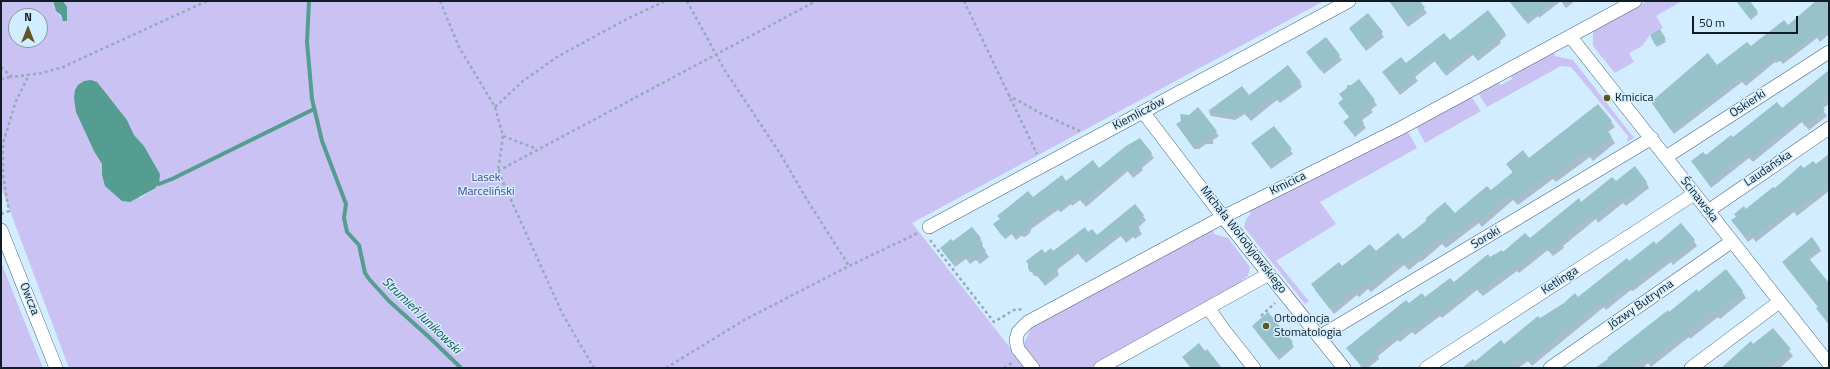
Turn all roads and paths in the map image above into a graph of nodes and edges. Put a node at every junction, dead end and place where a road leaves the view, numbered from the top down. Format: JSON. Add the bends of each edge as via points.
{"nodes":[{"id":1,"x":207,"y":1,"type":"edge"},
{"id":2,"x":440,"y":1,"type":"edge"},
{"id":3,"x":665,"y":1,"type":"edge"},
{"id":4,"x":686,"y":1,"type":"edge"},
{"id":5,"x":816,"y":1,"type":"edge"},
{"id":6,"x":964,"y":1,"type":"edge"},
{"id":7,"x":1348,"y":1,"type":"edge"},
{"id":8,"x":1635,"y":1,"type":"edge"},
{"id":9,"x":1570,"y":36,"type":"junction"},
{"id":10,"x":1829,"y":52,"type":"edge"},
{"id":11,"x":716,"y":54,"type":"junction"},
{"id":12,"x":1,"y":67,"type":"edge"},
{"id":13,"x":29,"y":75,"type":"junction"},
{"id":14,"x":12,"y":77,"type":"junction"},
{"id":15,"x":1,"y":79,"type":"edge"},
{"id":16,"x":1007,"y":94,"type":"junction"},
{"id":17,"x":495,"y":108,"type":"junction"},
{"id":18,"x":1142,"y":112,"type":"junction"},
{"id":19,"x":1829,"y":128,"type":"edge"},
{"id":20,"x":1085,"y":132,"type":"dead end"},
{"id":21,"x":503,"y":136,"type":"junction"},
{"id":22,"x":1652,"y":138,"type":"junction"},
{"id":23,"x":537,"y":149,"type":"junction"},
{"id":24,"x":1038,"y":157,"type":"dead end"},
{"id":25,"x":1666,"y":157,"type":"junction"},
{"id":26,"x":498,"y":171,"type":"junction"},
{"id":27,"x":1694,"y":194,"type":"junction"},
{"id":28,"x":1708,"y":210,"type":"junction"},
{"id":29,"x":1,"y":214,"type":"edge"},
{"id":30,"x":1223,"y":217,"type":"junction"},
{"id":31,"x":1,"y":230,"type":"edge"},
{"id":32,"x":928,"y":233,"type":"junction"},
{"id":33,"x":1731,"y":242,"type":"junction"},
{"id":34,"x":849,"y":266,"type":"junction"},
{"id":35,"x":1270,"y":274,"type":"junction"},
{"id":36,"x":1278,"y":300,"type":"dead end"},
{"id":37,"x":1779,"y":302,"type":"junction"},
{"id":38,"x":1028,"y":309,"type":"dead end"},
{"id":39,"x":1209,"y":309,"type":"junction"},
{"id":40,"x":1261,"y":316,"type":"dead end"},
{"id":41,"x":1319,"y":337,"type":"junction"},
{"id":42,"x":1829,"y":366,"type":"edge"},
{"id":43,"x":1104,"y":367,"type":"edge"},
{"id":44,"x":56,"y":368,"type":"edge"},
{"id":45,"x":594,"y":368,"type":"edge"},
{"id":46,"x":666,"y":368,"type":"edge"},
{"id":47,"x":1032,"y":368,"type":"edge"},
{"id":48,"x":1254,"y":368,"type":"edge"},
{"id":49,"x":1344,"y":368,"type":"edge"},
{"id":50,"x":1426,"y":368,"type":"edge"},
{"id":51,"x":1550,"y":368,"type":"edge"},
{"id":52,"x":1692,"y":368,"type":"edge"}],
"edges":[{"from":1,"to":13,"type":"path","via":[[63,67]]},
{"from":2,"to":17,"type":"path","via":[[459,47]]},
{"from":3,"to":17,"type":"path","via":[[557,57],[523,81]]},
{"from":4,"to":11,"type":"path"},
{"from":5,"to":11,"type":"path"},
{"from":6,"to":16,"type":"path"},
{"from":7,"to":18,"type":"street","name":"Kiemliczów"},
{"from":8,"to":9,"type":"street","name":"Kmicica"},
{"from":9,"to":22,"type":"street","name":"Ścinawska"},
{"from":9,"to":30,"type":"street","name":"Kmicica","via":[[1372,142]]},
{"from":10,"to":25,"type":"street","name":"Oskierki"},
{"from":11,"to":23,"type":"path"},
{"from":11,"to":34,"type":"path"},
{"from":12,"to":14,"type":"path"},
{"from":13,"to":14,"type":"path"},
{"from":13,"to":29,"type":"path","via":[[16,101],[3,143],[3,175],[9,212]]},
{"from":14,"to":15,"type":"path"},
{"from":16,"to":20,"type":"path","via":[[1042,114]]},
{"from":16,"to":24,"type":"path"},
{"from":17,"to":21,"type":"path"},
{"from":18,"to":30,"type":"street","name":"Michała Wołodyjowskiego"},
{"from":18,"to":32,"type":"street","name":"Kiemliczów"},
{"from":19,"to":28,"type":"street","name":"Laudańska"},
{"from":21,"to":23,"type":"path"},
{"from":21,"to":26,"type":"path"},
{"from":22,"to":25,"type":"street","name":"Ścinawska"},
{"from":22,"to":41,"type":"street","name":"Soroki"},
{"from":23,"to":26,"type":"path"},
{"from":25,"to":27,"type":"street","name":"Ścinawska"},
{"from":26,"to":45,"type":"path","via":[[562,313]]},
{"from":27,"to":28,"type":"street","name":"Ścinawska"},
{"from":27,"to":50,"type":"street","name":"Ketlinga"},
{"from":28,"to":33,"type":"street","name":"Ścinawska"},
{"from":30,"to":35,"type":"street","name":"Michała Wołodyjowskiego"},
{"from":30,"to":47,"type":"street","name":"Kmicica","via":[[1028,322],[1018,332],[1016,340],[1018,349]]},
{"from":31,"to":44,"type":"street","name":"Owcza"},
{"from":32,"to":34,"type":"path","via":[[919,232]]},
{"from":32,"to":38,"type":"path","via":[[994,322],[1014,310]]},
{"from":33,"to":37,"type":"street","name":"Ścinawska"},
{"from":33,"to":51,"type":"street","name":"Józwy Butryma"},
{"from":34,"to":46,"type":"path","via":[[746,319]]},
{"from":35,"to":39,"type":"street"},
{"from":35,"to":41,"type":"street","name":"Michała Wołodyjowskiego"},
{"from":36,"to":40,"type":"path"},
{"from":37,"to":42,"type":"street","name":"Ścinawska"},
{"from":37,"to":52,"type":"street"},
{"from":39,"to":43,"type":"street"},
{"from":39,"to":48,"type":"street"},
{"from":41,"to":49,"type":"street","name":"Michała Wołodyjowskiego"}]}
